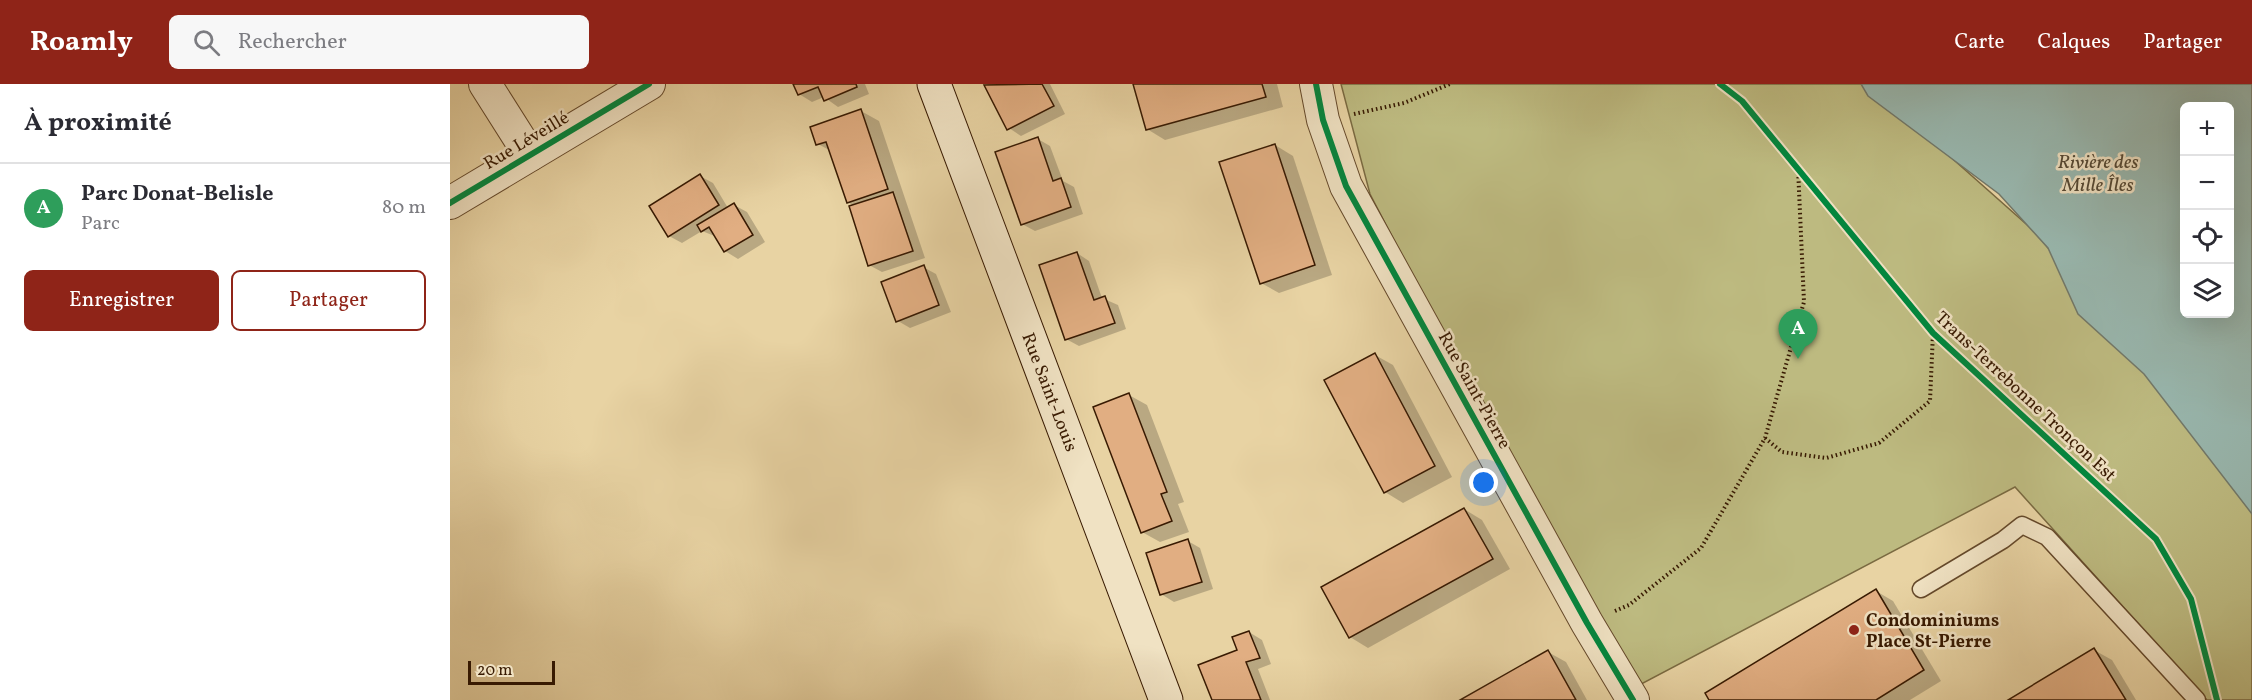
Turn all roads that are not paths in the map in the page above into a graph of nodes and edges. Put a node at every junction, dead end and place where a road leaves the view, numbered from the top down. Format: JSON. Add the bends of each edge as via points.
{"nodes":[{"id":1,"x":485,"y":84,"type":"edge"},
{"id":2,"x":649,"y":84,"type":"edge"},
{"id":3,"x":934,"y":84,"type":"edge"},
{"id":4,"x":1316,"y":84,"type":"edge"},
{"id":5,"x":530,"y":155,"type":"junction"},
{"id":6,"x":450,"y":203,"type":"edge"},
{"id":7,"x":1921,"y":589,"type":"dead end"},
{"id":8,"x":1166,"y":700,"type":"edge"},
{"id":9,"x":1633,"y":700,"type":"edge"},
{"id":10,"x":2197,"y":700,"type":"edge"}],
"edges":[{"from":1,"to":5,"type":"street"},
{"from":2,"to":5,"type":"street","name":"Rue Léveillé"},
{"from":3,"to":8,"type":"main road","name":"Rue Saint-Louis"},
{"from":4,"to":9,"type":"street","name":"Rue Saint-Pierre","via":[[1323,120],[1346,186]]},
{"from":5,"to":6,"type":"street","name":"Rue Léveillé"},
{"from":7,"to":10,"type":"lane","via":[[2022,525],[2048,537]]}]}
